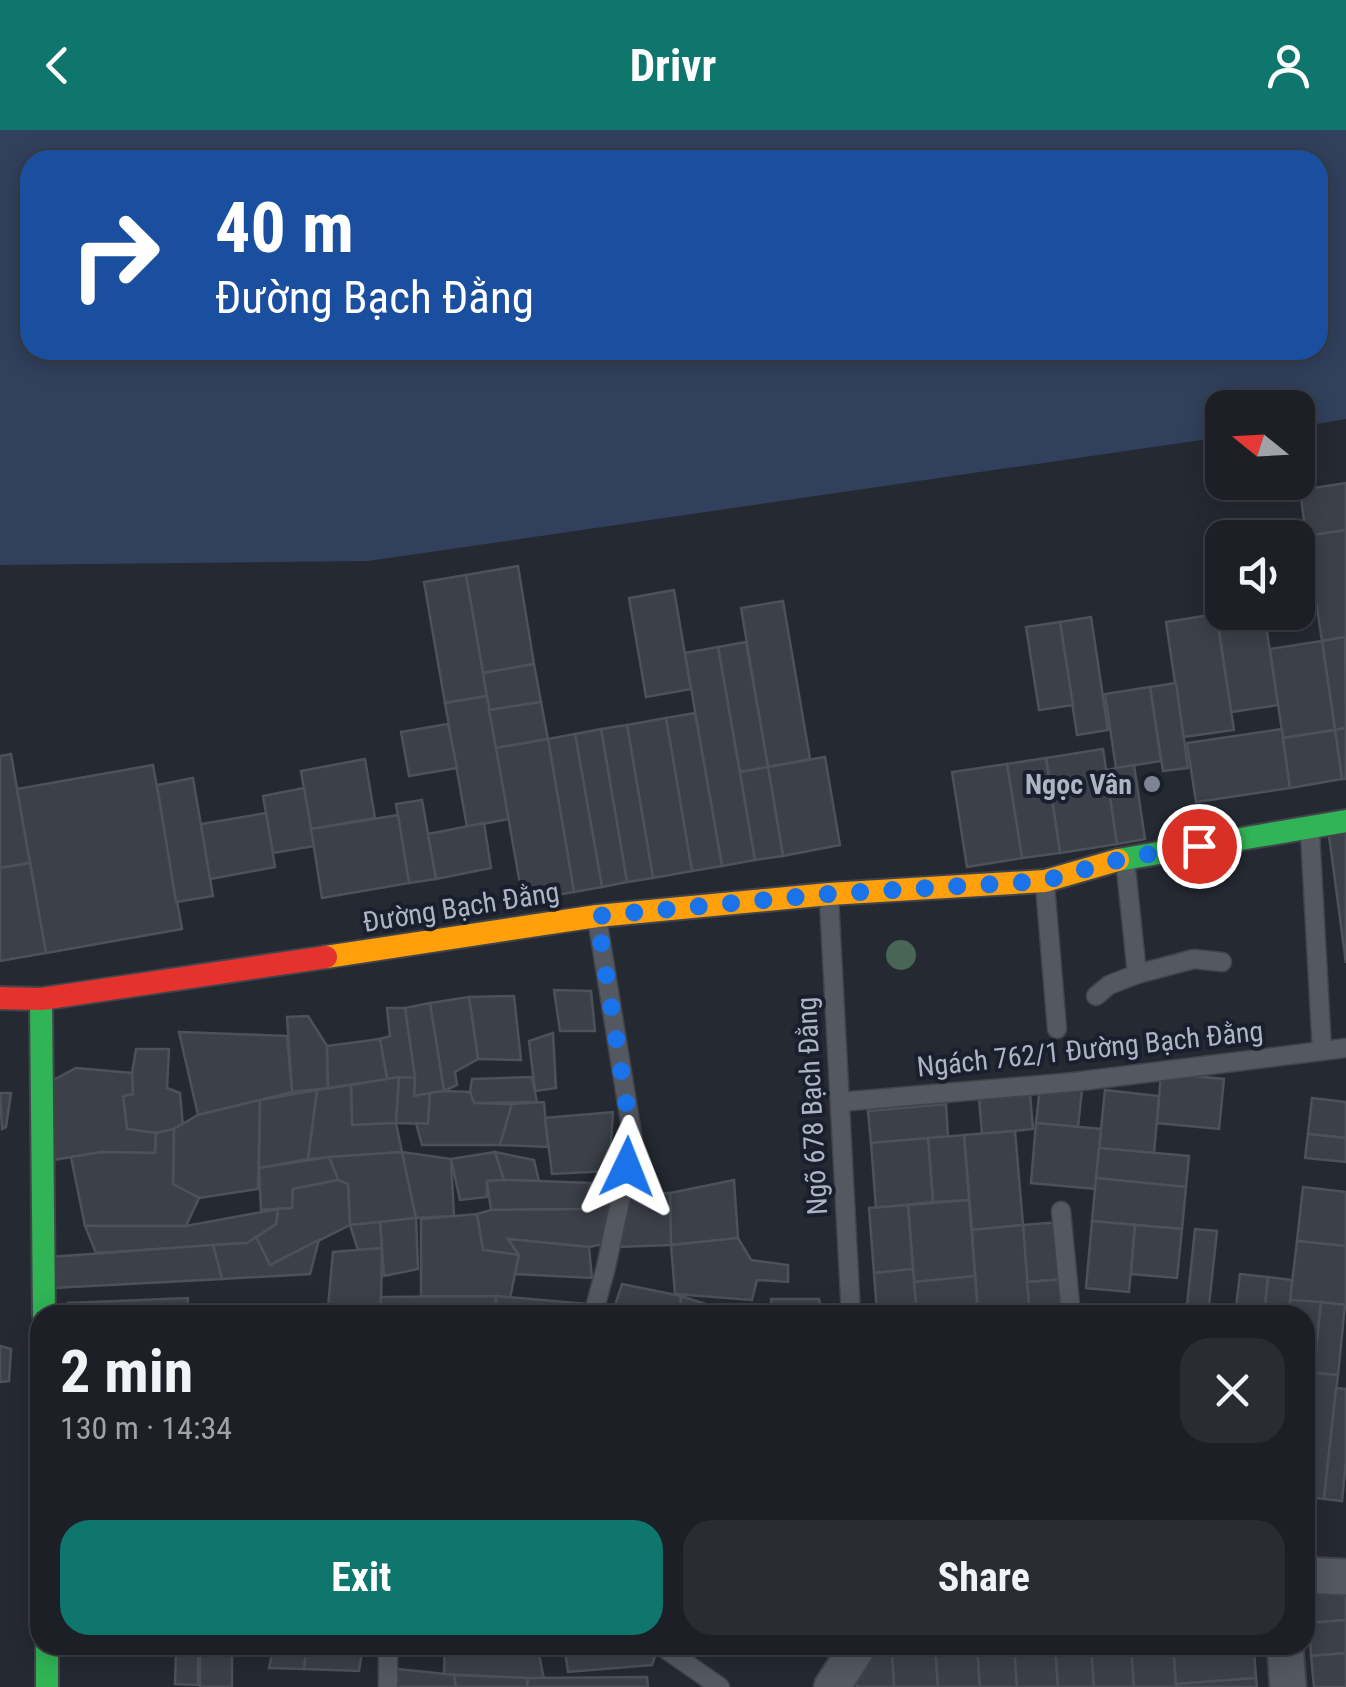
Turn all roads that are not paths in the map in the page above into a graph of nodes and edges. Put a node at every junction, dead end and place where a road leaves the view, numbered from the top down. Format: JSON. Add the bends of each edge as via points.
{"nodes":[{"id":1,"x":1346,"y":821,"type":"edge"},
{"id":2,"x":1310,"y":827,"type":"junction"},
{"id":3,"x":1125,"y":858,"type":"junction"},
{"id":4,"x":1044,"y":881,"type":"junction"},
{"id":5,"x":828,"y":894,"type":"junction"},
{"id":6,"x":597,"y":916,"type":"junction"},
{"id":7,"x":1222,"y":962,"type":"dead end"},
{"id":8,"x":1137,"y":974,"type":"junction"},
{"id":9,"x":1096,"y":996,"type":"dead end"},
{"id":10,"x":0,"y":998,"type":"edge"},
{"id":11,"x":42,"y":998,"type":"junction"},
{"id":12,"x":1057,"y":1030,"type":"dead end"},
{"id":13,"x":1346,"y":1048,"type":"edge"},
{"id":14,"x":1322,"y":1051,"type":"junction"},
{"id":15,"x":840,"y":1102,"type":"junction"},
{"id":16,"x":1061,"y":1211,"type":"dead end"},
{"id":17,"x":44,"y":1305,"type":"edge"},
{"id":18,"x":595,"y":1305,"type":"edge"},
{"id":19,"x":850,"y":1305,"type":"edge"},
{"id":20,"x":1070,"y":1305,"type":"edge"},
{"id":21,"x":1315,"y":1576,"type":"edge"},
{"id":22,"x":1346,"y":1577,"type":"edge"},
{"id":23,"x":46,"y":1655,"type":"edge"},
{"id":24,"x":388,"y":1655,"type":"edge"},
{"id":25,"x":674,"y":1655,"type":"edge"},
{"id":26,"x":853,"y":1655,"type":"edge"},
{"id":27,"x":1286,"y":1655,"type":"edge"},
{"id":28,"x":47,"y":1687,"type":"edge"},
{"id":29,"x":388,"y":1687,"type":"edge"},
{"id":30,"x":720,"y":1687,"type":"edge"},
{"id":31,"x":832,"y":1687,"type":"edge"},
{"id":32,"x":1288,"y":1687,"type":"edge"}],
"edges":[{"from":1,"to":2,"type":"street","name":"Đường Bạch Đằng"},
{"from":2,"to":3,"type":"street","name":"Đường Bạch Đằng"},
{"from":2,"to":14,"type":"lane"},
{"from":3,"to":4,"type":"street","name":"Đường Bạch Đằng"},
{"from":3,"to":8,"type":"lane"},
{"from":4,"to":5,"type":"street","name":"Đường Bạch Đằng"},
{"from":4,"to":12,"type":"lane"},
{"from":5,"to":6,"type":"street","name":"Đường Bạch Đằng"},
{"from":5,"to":15,"type":"lane","name":"Ngõ 678 Bạch Đằng"},
{"from":6,"to":11,"type":"street","name":"Đường Bạch Đằng"},
{"from":6,"to":18,"type":"lane","via":[[632,1140]]},
{"from":7,"to":8,"type":"lane","via":[[1194,959]]},
{"from":8,"to":9,"type":"lane"},
{"from":10,"to":11,"type":"street","name":"Đường Bạch Đằng"},
{"from":11,"to":17,"type":"street"},
{"from":13,"to":14,"type":"lane","name":"Ngách 762/1 Đường Bạch Đằng"},
{"from":14,"to":15,"type":"lane","name":"Ngách 762/1 Đường Bạch Đằng"},
{"from":15,"to":19,"type":"lane","name":"Ngõ 678 Bạch Đằng"},
{"from":16,"to":20,"type":"lane"},
{"from":21,"to":22,"type":"street"},
{"from":23,"to":28,"type":"street"},
{"from":24,"to":29,"type":"lane"},
{"from":25,"to":30,"type":"lane"},
{"from":26,"to":31,"type":"street"},
{"from":27,"to":32,"type":"street"}]}
